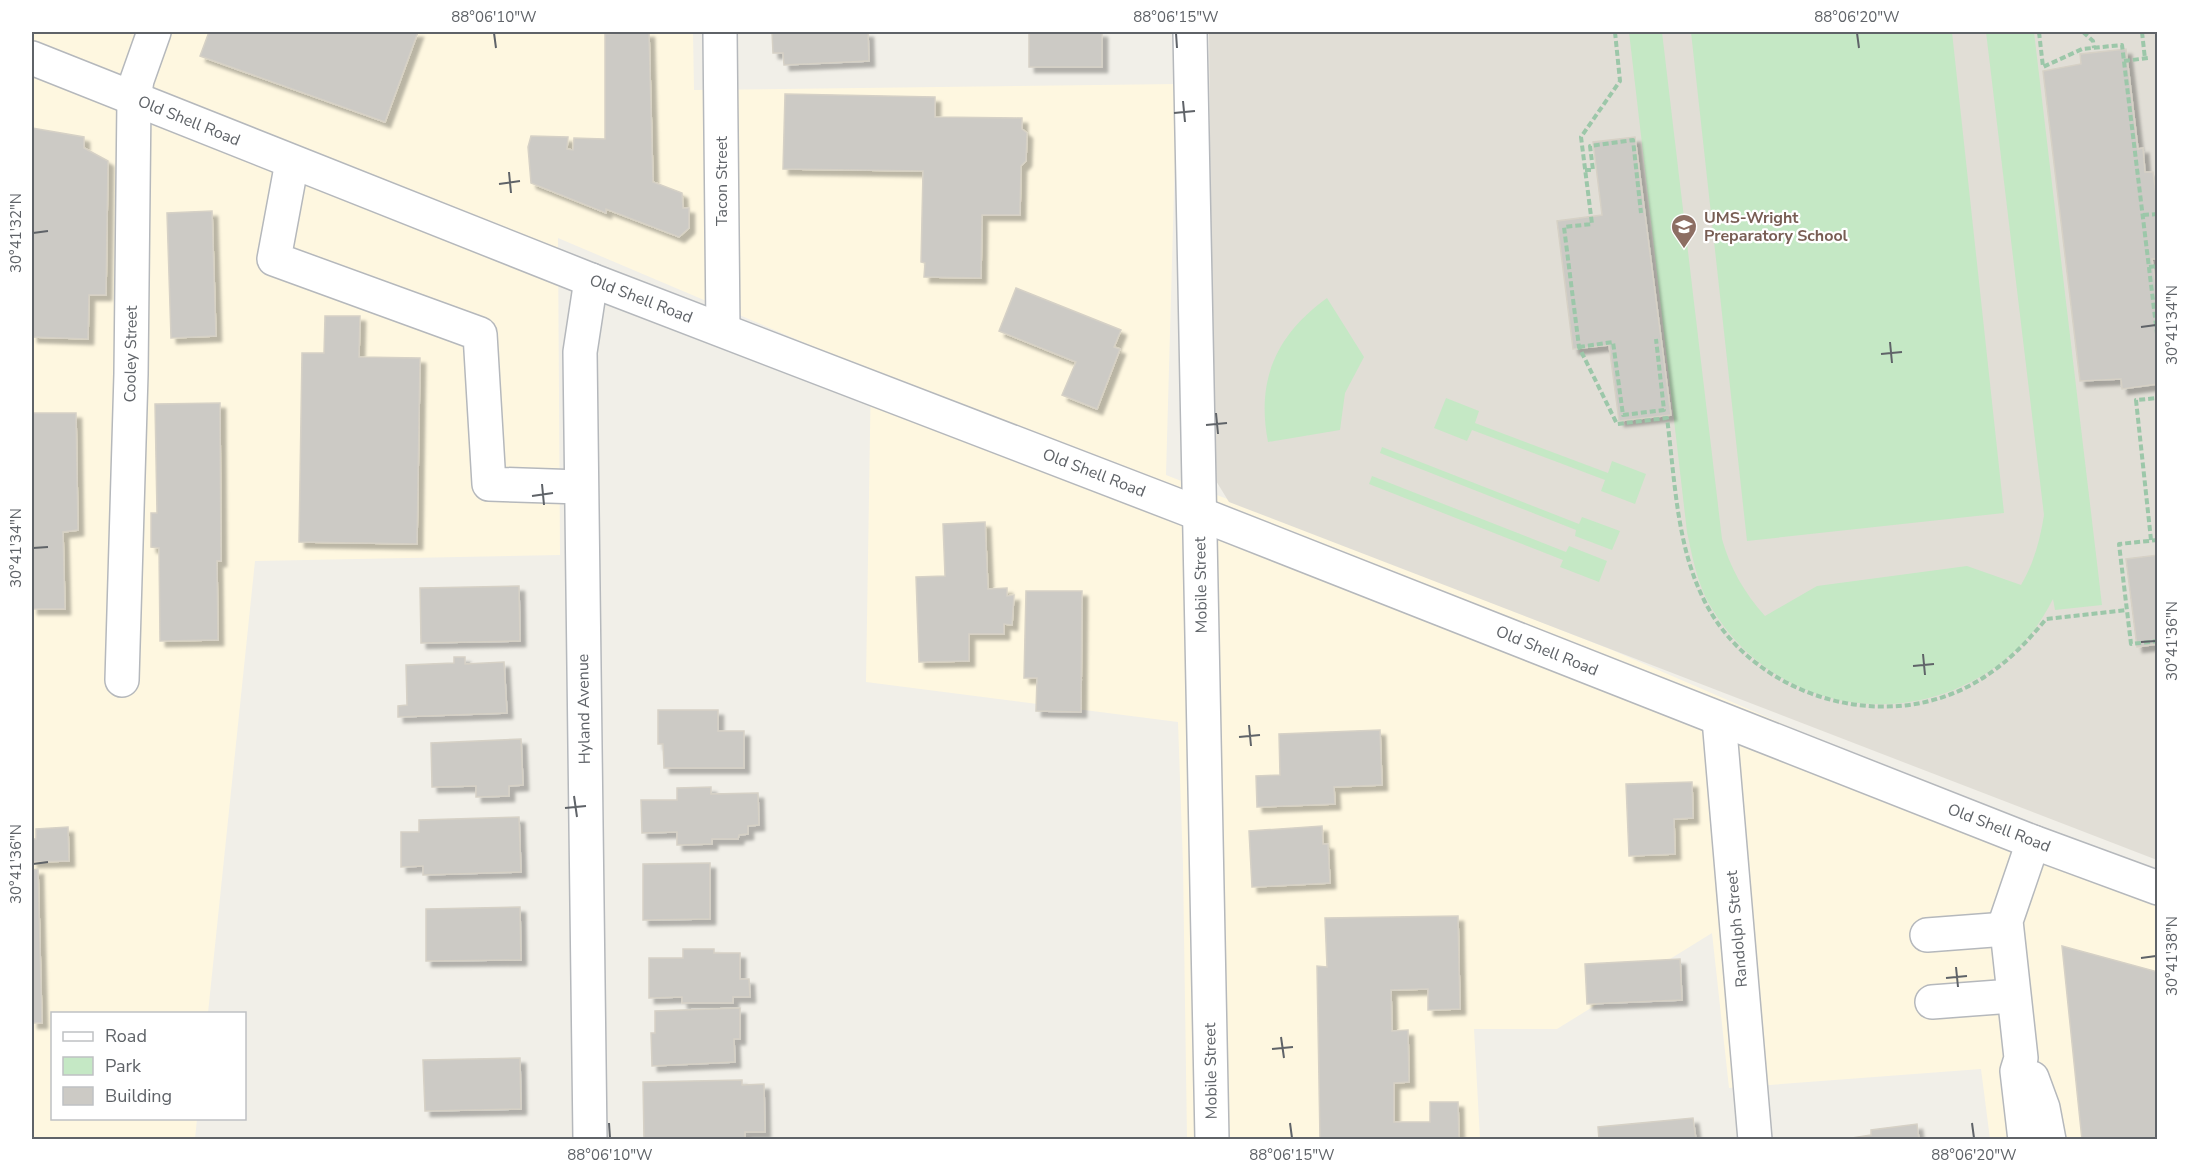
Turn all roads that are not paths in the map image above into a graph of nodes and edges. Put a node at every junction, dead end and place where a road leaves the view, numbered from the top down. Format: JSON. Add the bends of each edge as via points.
{"nodes":[{"id":1,"x":154,"y":32,"type":"edge"},
{"id":2,"x":720,"y":32,"type":"edge"},
{"id":3,"x":1190,"y":32,"type":"edge"},
{"id":4,"x":32,"y":58,"type":"edge"},
{"id":5,"x":134,"y":99,"type":"junction"},
{"id":6,"x":292,"y":162,"type":"junction"},
{"id":7,"x":591,"y":279,"type":"junction"},
{"id":8,"x":723,"y":330,"type":"junction"},
{"id":9,"x":581,"y":487,"type":"junction"},
{"id":10,"x":1200,"y":514,"type":"junction"},
{"id":11,"x":122,"y":680,"type":"dead end"},
{"id":12,"x":1719,"y":719,"type":"junction"},
{"id":13,"x":2034,"y":842,"type":"junction"},
{"id":14,"x":2157,"y":888,"type":"edge"},
{"id":15,"x":2006,"y":929,"type":"junction"},
{"id":16,"x":1926,"y":935,"type":"dead end"},
{"id":17,"x":2012,"y":996,"type":"junction"},
{"id":18,"x":1932,"y":1002,"type":"dead end"},
{"id":19,"x":2021,"y":1058,"type":"junction"},
{"id":20,"x":590,"y":1140,"type":"edge"},
{"id":21,"x":1212,"y":1140,"type":"edge"},
{"id":22,"x":1755,"y":1140,"type":"edge"},
{"id":23,"x":2025,"y":1140,"type":"edge"},
{"id":24,"x":2049,"y":1140,"type":"edge"}],
"edges":[{"from":1,"to":5,"type":"street","name":"Cooley Street","via":[[136,80]]},
{"from":2,"to":8,"type":"street","name":"Tacon Street"},
{"from":3,"to":10,"type":"street","name":"Mobile Street"},
{"from":4,"to":5,"type":"street","name":"Old Shell Road"},
{"from":5,"to":6,"type":"street","name":"Old Shell Road"},
{"from":5,"to":11,"type":"street","name":"Cooley Street"},
{"from":6,"to":7,"type":"street","name":"Old Shell Road"},
{"from":6,"to":9,"type":"street","via":[[274,259],[480,334],[489,484]]},
{"from":7,"to":8,"type":"street","name":"Old Shell Road"},
{"from":7,"to":9,"type":"street","name":"Hyland Avenue","via":[[580,352]]},
{"from":8,"to":10,"type":"street","name":"Old Shell Road"},
{"from":9,"to":20,"type":"street","name":"Hyland Avenue"},
{"from":10,"to":12,"type":"street","name":"Old Shell Road"},
{"from":10,"to":21,"type":"street","name":"Mobile Street"},
{"from":12,"to":13,"type":"street","name":"Old Shell Road"},
{"from":12,"to":22,"type":"street","name":"Randolph Street"},
{"from":13,"to":14,"type":"street","name":"Old Shell Road"},
{"from":13,"to":15,"type":"street"},
{"from":15,"to":16,"type":"street"},
{"from":15,"to":17,"type":"street"},
{"from":17,"to":18,"type":"street"},
{"from":17,"to":19,"type":"street"},
{"from":19,"to":23,"type":"street","via":[[2017,1071]]},
{"from":19,"to":24,"type":"street","via":[[2037,1088]]}]}
